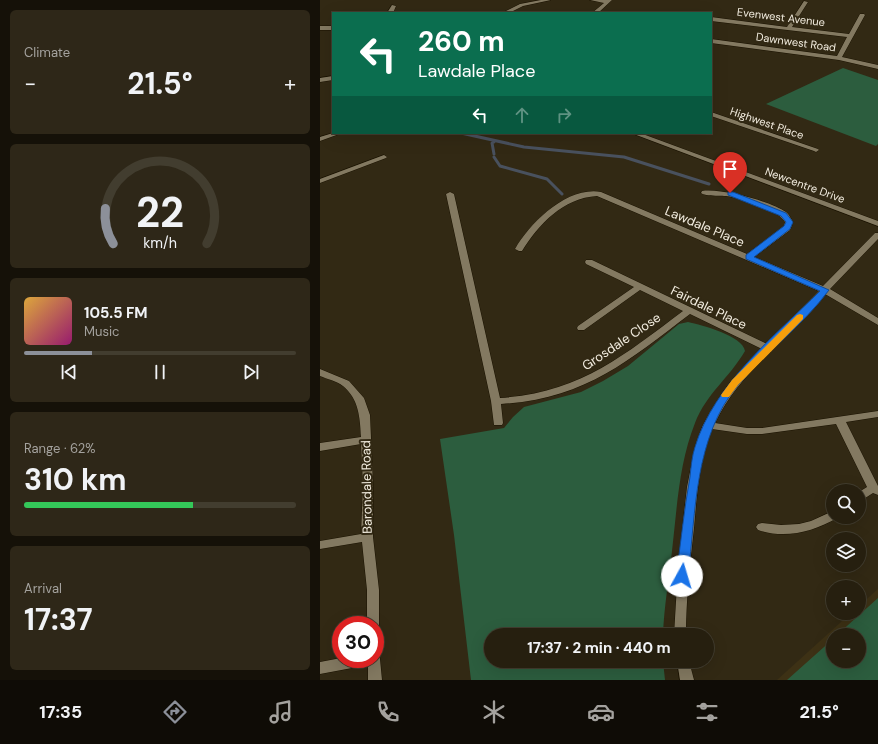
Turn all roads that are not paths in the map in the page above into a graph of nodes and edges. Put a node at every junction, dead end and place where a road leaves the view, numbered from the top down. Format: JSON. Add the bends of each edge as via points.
{"nodes":[{"id":1,"x":549,"y":0,"type":"edge"},
{"id":2,"x":592,"y":0,"type":"edge"},
{"id":3,"x":608,"y":1,"type":"edge"},
{"id":4,"x":806,"y":2,"type":"dead end"},
{"id":5,"x":394,"y":6,"type":"dead end"},
{"id":6,"x":391,"y":12,"type":"edge"},
{"id":7,"x":507,"y":12,"type":"edge"},
{"id":8,"x":596,"y":12,"type":"edge"},
{"id":9,"x":862,"y":15,"type":"dead end"},
{"id":10,"x":712,"y":19,"type":"edge"},
{"id":11,"x":320,"y":28,"type":"edge"},
{"id":12,"x":332,"y":28,"type":"edge"},
{"id":13,"x":789,"y":28,"type":"junction"},
{"id":14,"x":849,"y":36,"type":"junction"},
{"id":15,"x":712,"y":41,"type":"edge"},
{"id":16,"x":839,"y":58,"type":"junction"},
{"id":17,"x":878,"y":67,"type":"edge"},
{"id":18,"x":332,"y":78,"type":"edge"},
{"id":19,"x":320,"y":80,"type":"edge"},
{"id":20,"x":712,"y":114,"type":"edge"},
{"id":21,"x":335,"y":134,"type":"edge"},
{"id":22,"x":637,"y":134,"type":"edge"},
{"id":23,"x":320,"y":139,"type":"edge"},
{"id":24,"x":816,"y":150,"type":"dead end"},
{"id":25,"x":384,"y":157,"type":"dead end"},
{"id":26,"x":320,"y":181,"type":"edge"},
{"id":27,"x":705,"y":193,"type":"dead end"},
{"id":28,"x":450,"y":194,"type":"dead end"},
{"id":29,"x":878,"y":224,"type":"edge"},
{"id":30,"x":878,"y":235,"type":"edge"},
{"id":31,"x":519,"y":250,"type":"dead end"},
{"id":32,"x":749,"y":257,"type":"junction"},
{"id":33,"x":589,"y":262,"type":"dead end"},
{"id":34,"x":639,"y":287,"type":"junction"},
{"id":35,"x":825,"y":290,"type":"junction"},
{"id":36,"x":688,"y":311,"type":"junction"},
{"id":37,"x":878,"y":322,"type":"edge"},
{"id":38,"x":581,"y":328,"type":"dead end"},
{"id":39,"x":768,"y":349,"type":"junction"},
{"id":40,"x":320,"y":372,"type":"edge"},
{"id":41,"x":496,"y":401,"type":"junction"},
{"id":42,"x":878,"y":414,"type":"edge"},
{"id":43,"x":839,"y":419,"type":"junction"},
{"id":44,"x":498,"y":423,"type":"dead end"},
{"id":45,"x":708,"y":425,"type":"junction"},
{"id":46,"x":365,"y":440,"type":"junction"},
{"id":47,"x":320,"y":447,"type":"edge"},
{"id":48,"x":876,"y":490,"type":"edge"},
{"id":49,"x":866,"y":495,"type":"edge"},
{"id":50,"x":826,"y":519,"type":"edge"},
{"id":51,"x":762,"y":527,"type":"dead end"},
{"id":52,"x":367,"y":537,"type":"junction"},
{"id":53,"x":320,"y":545,"type":"edge"},
{"id":54,"x":373,"y":616,"type":"edge"},
{"id":55,"x":680,"y":628,"type":"edge"},
{"id":56,"x":332,"y":666,"type":"edge"},
{"id":57,"x":320,"y":668,"type":"edge"},
{"id":58,"x":374,"y":668,"type":"edge"},
{"id":59,"x":684,"y":668,"type":"edge"},
{"id":60,"x":375,"y":680,"type":"edge"},
{"id":61,"x":687,"y":680,"type":"edge"}],
"edges":[{"from":1,"to":7,"type":"street","via":[[522,5]]},
{"from":2,"to":3,"type":"street"},
{"from":3,"to":8,"type":"street"},
{"from":4,"to":13,"type":"street"},
{"from":5,"to":6,"type":"street"},
{"from":9,"to":14,"type":"street"},
{"from":10,"to":13,"type":"street","name":"Evenwest Avenue"},
{"from":11,"to":12,"type":"street"},
{"from":13,"to":14,"type":"street","name":"Evenwest Avenue"},
{"from":14,"to":16,"type":"street"},
{"from":15,"to":16,"type":"street","name":"Dawnwest Road"},
{"from":16,"to":17,"type":"street","name":"Dawnwest Road"},
{"from":18,"to":19,"type":"street"},
{"from":20,"to":24,"type":"street","name":"Highwest Place"},
{"from":21,"to":23,"type":"street"},
{"from":22,"to":29,"type":"street","name":"Newcentre Drive"},
{"from":25,"to":26,"type":"street"},
{"from":27,"to":32,"type":"street","via":[[730,193],[743,197],[784,214],[788,219],[787,228]]},
{"from":28,"to":41,"type":"street"},
{"from":30,"to":35,"type":"street"},
{"from":31,"to":32,"type":"street","name":"Lawdale Place","via":[[522,243],[551,211],[582,194],[598,194]]},
{"from":32,"to":35,"type":"street","name":"Lawdale Place"},
{"from":33,"to":34,"type":"street","name":"Fairdale Place"},
{"from":34,"to":36,"type":"street","name":"Fairdale Place"},
{"from":34,"to":38,"type":"street"},
{"from":35,"to":37,"type":"street","name":"Lawdale Place"},
{"from":35,"to":39,"type":"street"},
{"from":36,"to":39,"type":"street","name":"Fairdale Place"},
{"from":36,"to":41,"type":"street","name":"Grosdale Close","via":[[590,379],[554,393],[518,400]]},
{"from":39,"to":45,"type":"street","via":[[735,382],[719,403]]},
{"from":40,"to":46,"type":"street","name":"Barondale Road","via":[[346,383],[359,398],[365,415]]},
{"from":41,"to":44,"type":"street"},
{"from":42,"to":43,"type":"street"},
{"from":43,"to":45,"type":"street","via":[[762,432]]},
{"from":43,"to":48,"type":"street"},
{"from":45,"to":55,"type":"street","via":[[700,447],[690,504],[679,605]]},
{"from":46,"to":47,"type":"street"},
{"from":46,"to":52,"type":"street","name":"Barondale Road","via":[[368,485]]},
{"from":48,"to":49,"type":"street"},
{"from":50,"to":51,"type":"street","via":[[801,529]]},
{"from":52,"to":53,"type":"street"},
{"from":52,"to":54,"type":"street","name":"Barondale Road"},
{"from":56,"to":57,"type":"street"},
{"from":58,"to":60,"type":"street"},
{"from":59,"to":61,"type":"street"}]}
